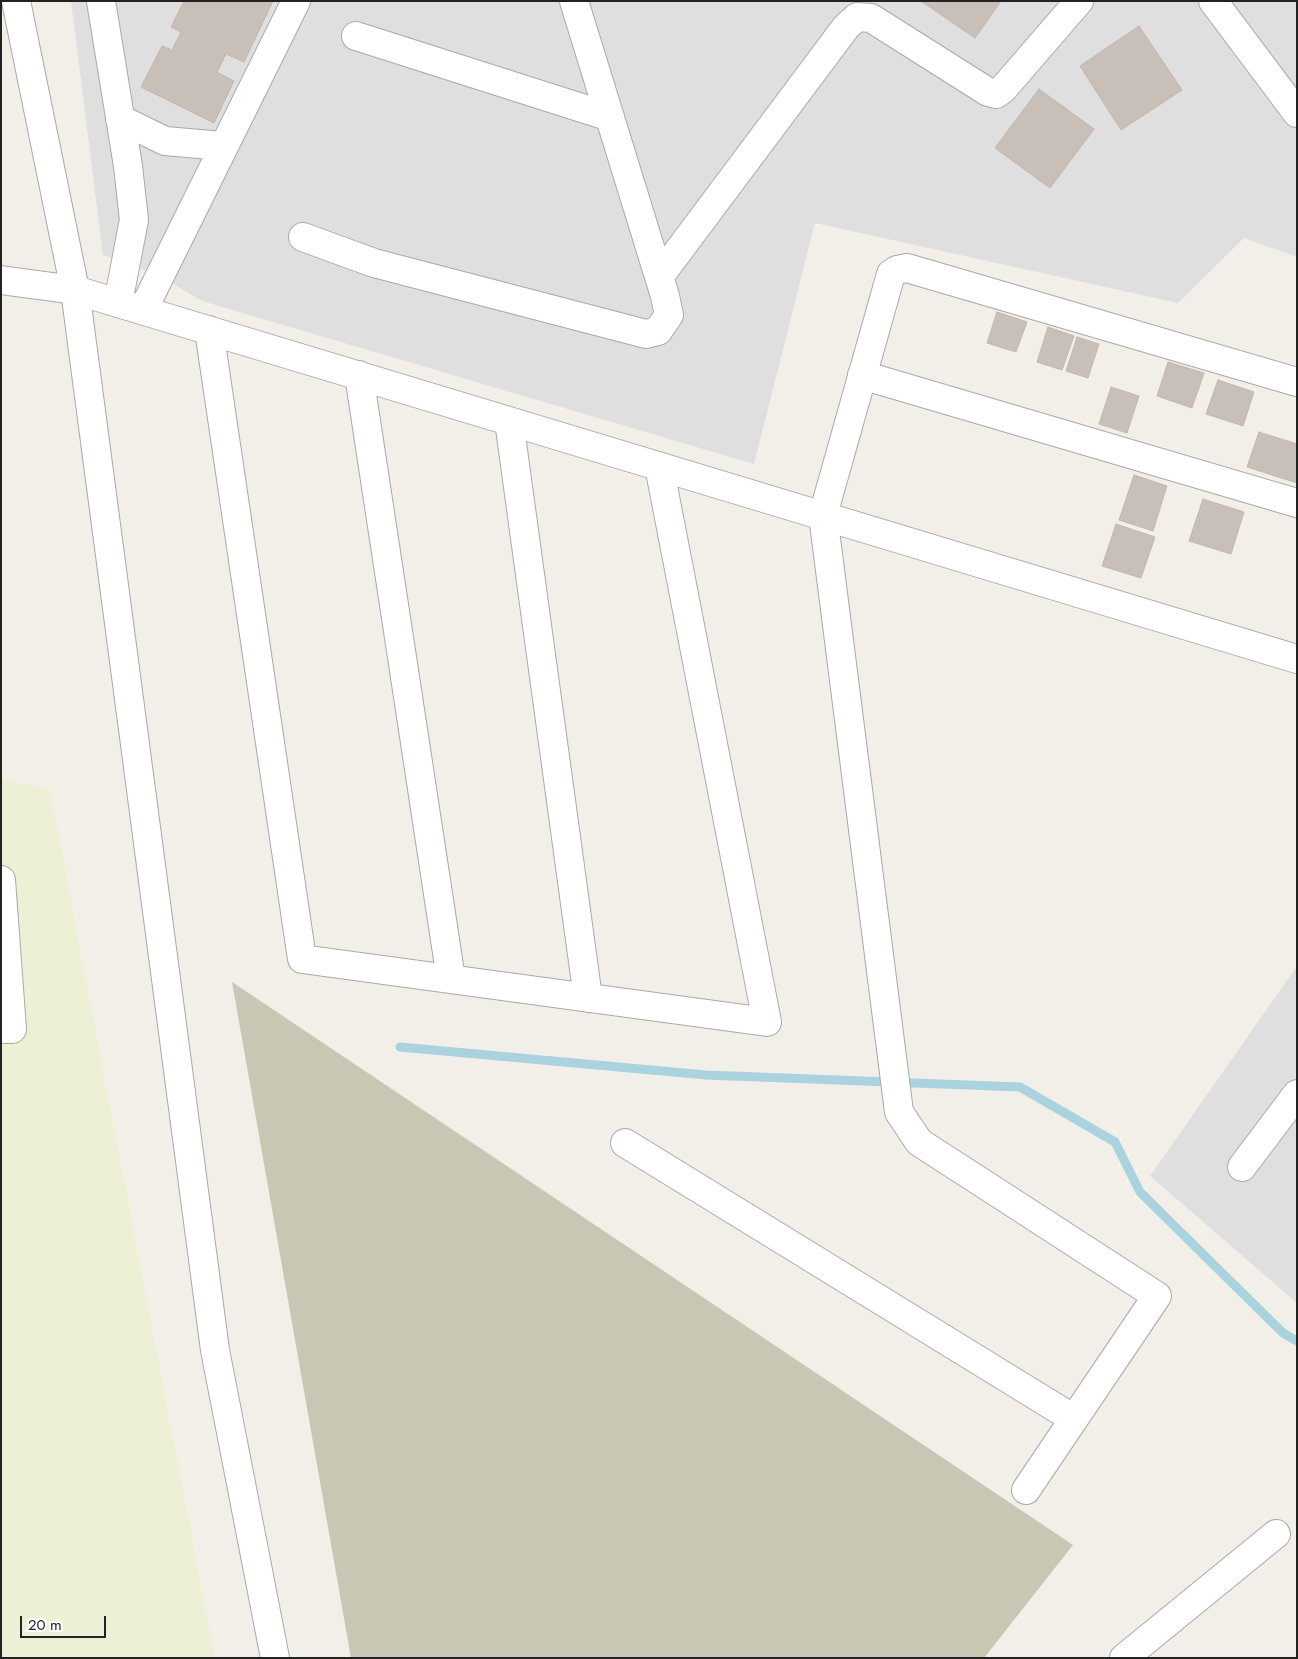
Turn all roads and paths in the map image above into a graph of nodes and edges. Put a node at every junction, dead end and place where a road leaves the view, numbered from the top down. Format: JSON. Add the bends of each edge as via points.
{"nodes":[{"id":1,"x":16,"y":1,"type":"edge"},
{"id":2,"x":101,"y":1,"type":"edge"},
{"id":3,"x":296,"y":1,"type":"edge"},
{"id":4,"x":574,"y":1,"type":"edge"},
{"id":5,"x":1079,"y":1,"type":"edge"},
{"id":6,"x":1213,"y":1,"type":"edge"},
{"id":7,"x":356,"y":36,"type":"dead end"},
{"id":8,"x":1297,"y":113,"type":"edge"},
{"id":9,"x":610,"y":117,"type":"junction"},
{"id":10,"x":120,"y":119,"type":"junction"},
{"id":11,"x":223,"y":146,"type":"junction"},
{"id":12,"x":304,"y":237,"type":"dead end"},
{"id":13,"x":659,"y":277,"type":"junction"},
{"id":14,"x":1,"y":280,"type":"edge"},
{"id":15,"x":75,"y":290,"type":"junction"},
{"id":16,"x":130,"y":306,"type":"junction"},
{"id":17,"x":209,"y":330,"type":"junction"},
{"id":18,"x":359,"y":375,"type":"junction"},
{"id":19,"x":862,"y":375,"type":"junction"},
{"id":20,"x":1297,"y":382,"type":"edge"},
{"id":21,"x":509,"y":421,"type":"junction"},
{"id":22,"x":659,"y":466,"type":"junction"},
{"id":23,"x":1297,"y":503,"type":"edge"},
{"id":24,"x":823,"y":515,"type":"junction"},
{"id":25,"x":1297,"y":659,"type":"edge"},
{"id":26,"x":1,"y":880,"type":"edge"},
{"id":27,"x":451,"y":979,"type":"junction"},
{"id":28,"x":588,"y":998,"type":"junction"},
{"id":29,"x":1,"y":1029,"type":"edge"},
{"id":30,"x":1297,"y":1094,"type":"edge"},
{"id":31,"x":625,"y":1143,"type":"dead end"},
{"id":32,"x":1242,"y":1168,"type":"dead end"},
{"id":33,"x":1074,"y":1419,"type":"junction"},
{"id":34,"x":1026,"y":1490,"type":"dead end"},
{"id":35,"x":1276,"y":1534,"type":"dead end"},
{"id":36,"x":275,"y":1658,"type":"edge"},
{"id":37,"x":1124,"y":1658,"type":"edge"}],
"edges":[{"from":1,"to":15,"type":"street"},
{"from":2,"to":10,"type":"street"},
{"from":3,"to":11,"type":"street"},
{"from":4,"to":9,"type":"street"},
{"from":5,"to":13,"type":"street","via":[[996,94],[871,18],[857,17],[846,27]]},
{"from":6,"to":8,"type":"street"},
{"from":7,"to":9,"type":"street"},
{"from":9,"to":13,"type":"street"},
{"from":10,"to":11,"type":"street","via":[[166,141]]},
{"from":10,"to":16,"type":"street","via":[[134,220]]},
{"from":11,"to":16,"type":"street"},
{"from":12,"to":13,"type":"street","via":[[374,262],[646,334],[658,331],[668,315]]},
{"from":14,"to":15,"type":"street"},
{"from":15,"to":16,"type":"street"},
{"from":15,"to":36,"type":"street","via":[[215,1350]]},
{"from":16,"to":17,"type":"street"},
{"from":17,"to":18,"type":"street"},
{"from":17,"to":27,"type":"street","via":[[302,959]]},
{"from":18,"to":21,"type":"street"},
{"from":18,"to":27,"type":"street"},
{"from":19,"to":20,"type":"street","via":[[891,274],[907,268]]},
{"from":19,"to":23,"type":"street"},
{"from":19,"to":24,"type":"street"},
{"from":21,"to":22,"type":"street"},
{"from":21,"to":28,"type":"street"},
{"from":22,"to":24,"type":"street"},
{"from":22,"to":28,"type":"street","via":[[767,1022]]},
{"from":24,"to":25,"type":"street"},
{"from":24,"to":33,"type":"street","via":[[899,1112],[920,1142],[1157,1296]]},
{"from":26,"to":29,"type":"street","via":[[12,1029]]},
{"from":27,"to":28,"type":"street"},
{"from":30,"to":32,"type":"street"},
{"from":31,"to":33,"type":"street"},
{"from":33,"to":34,"type":"street"},
{"from":35,"to":37,"type":"street"}]}
